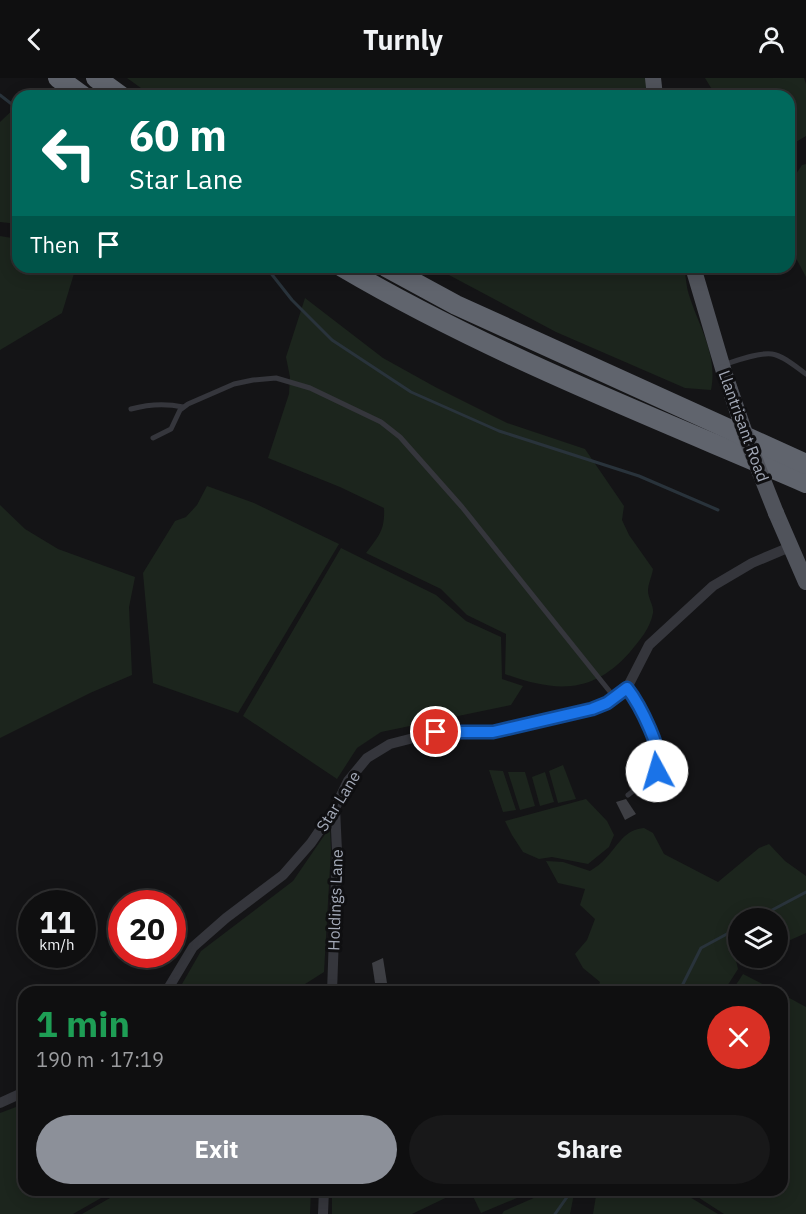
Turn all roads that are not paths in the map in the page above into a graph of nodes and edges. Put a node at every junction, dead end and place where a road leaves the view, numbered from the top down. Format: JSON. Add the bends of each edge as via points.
{"nodes":[{"id":1,"x":58,"y":78,"type":"edge"},
{"id":2,"x":96,"y":78,"type":"edge"},
{"id":3,"x":75,"y":90,"type":"edge"},
{"id":4,"x":113,"y":90,"type":"edge"},
{"id":5,"x":353,"y":273,"type":"edge"},
{"id":6,"x":398,"y":273,"type":"edge"},
{"id":7,"x":695,"y":273,"type":"edge"},
{"id":8,"x":723,"y":369,"type":"junction"},
{"id":9,"x":806,"y":374,"type":"edge"},
{"id":10,"x":183,"y":406,"type":"junction"},
{"id":11,"x":131,"y":409,"type":"dead end"},
{"id":12,"x":153,"y":438,"type":"dead end"},
{"id":13,"x":806,"y":464,"type":"edge"},
{"id":14,"x":806,"y":483,"type":"edge"},
{"id":15,"x":790,"y":547,"type":"junction"},
{"id":16,"x":806,"y":582,"type":"edge"},
{"id":17,"x":627,"y":688,"type":"junction"},
{"id":18,"x":615,"y":698,"type":"junction"},
{"id":19,"x":628,"y":795,"type":"dead end"},
{"id":20,"x":335,"y":808,"type":"junction"},
{"id":21,"x":170,"y":986,"type":"edge"},
{"id":22,"x":332,"y":986,"type":"edge"},
{"id":23,"x":18,"y":1095,"type":"edge"},
{"id":24,"x":0,"y":1103,"type":"edge"},
{"id":25,"x":324,"y":1196,"type":"edge"},
{"id":26,"x":323,"y":1214,"type":"edge"}],
"edges":[{"from":1,"to":3,"type":"highway"},
{"from":2,"to":4,"type":"highway"},
{"from":5,"to":14,"type":"highway","via":[[439,320],[572,382]]},
{"from":6,"to":13,"type":"highway","via":[[456,305]]},
{"from":7,"to":8,"type":"main road","name":"Llantrisant Road"},
{"from":8,"to":9,"type":"lane","via":[[749,357],[771,354]]},
{"from":8,"to":15,"type":"main road","name":"Llantrisant Road","bridge":true},
{"from":10,"to":11,"type":"lane","via":[[149,404]]},
{"from":10,"to":12,"type":"lane","via":[[171,429]]},
{"from":10,"to":18,"type":"lane","via":[[234,384],[276,378],[310,388],[381,422],[400,437],[462,507]]},
{"from":15,"to":16,"type":"main road","name":"Llantrisant Road"},
{"from":15,"to":17,"type":"street","name":"Star Lane","via":[[713,586],[649,645]]},
{"from":17,"to":18,"type":"street","name":"Star Lane"},
{"from":17,"to":19,"type":"lane","via":[[647,722],[660,763],[657,771]]},
{"from":18,"to":20,"type":"street","name":"Star Lane","via":[[592,709],[493,732],[436,732],[390,744],[367,758],[348,781]]},
{"from":20,"to":21,"type":"street","name":"Star Lane","via":[[283,875],[193,946]]},
{"from":20,"to":22,"type":"street","name":"Holdings Lane"},
{"from":23,"to":24,"type":"street"},
{"from":25,"to":26,"type":"street"}]}
